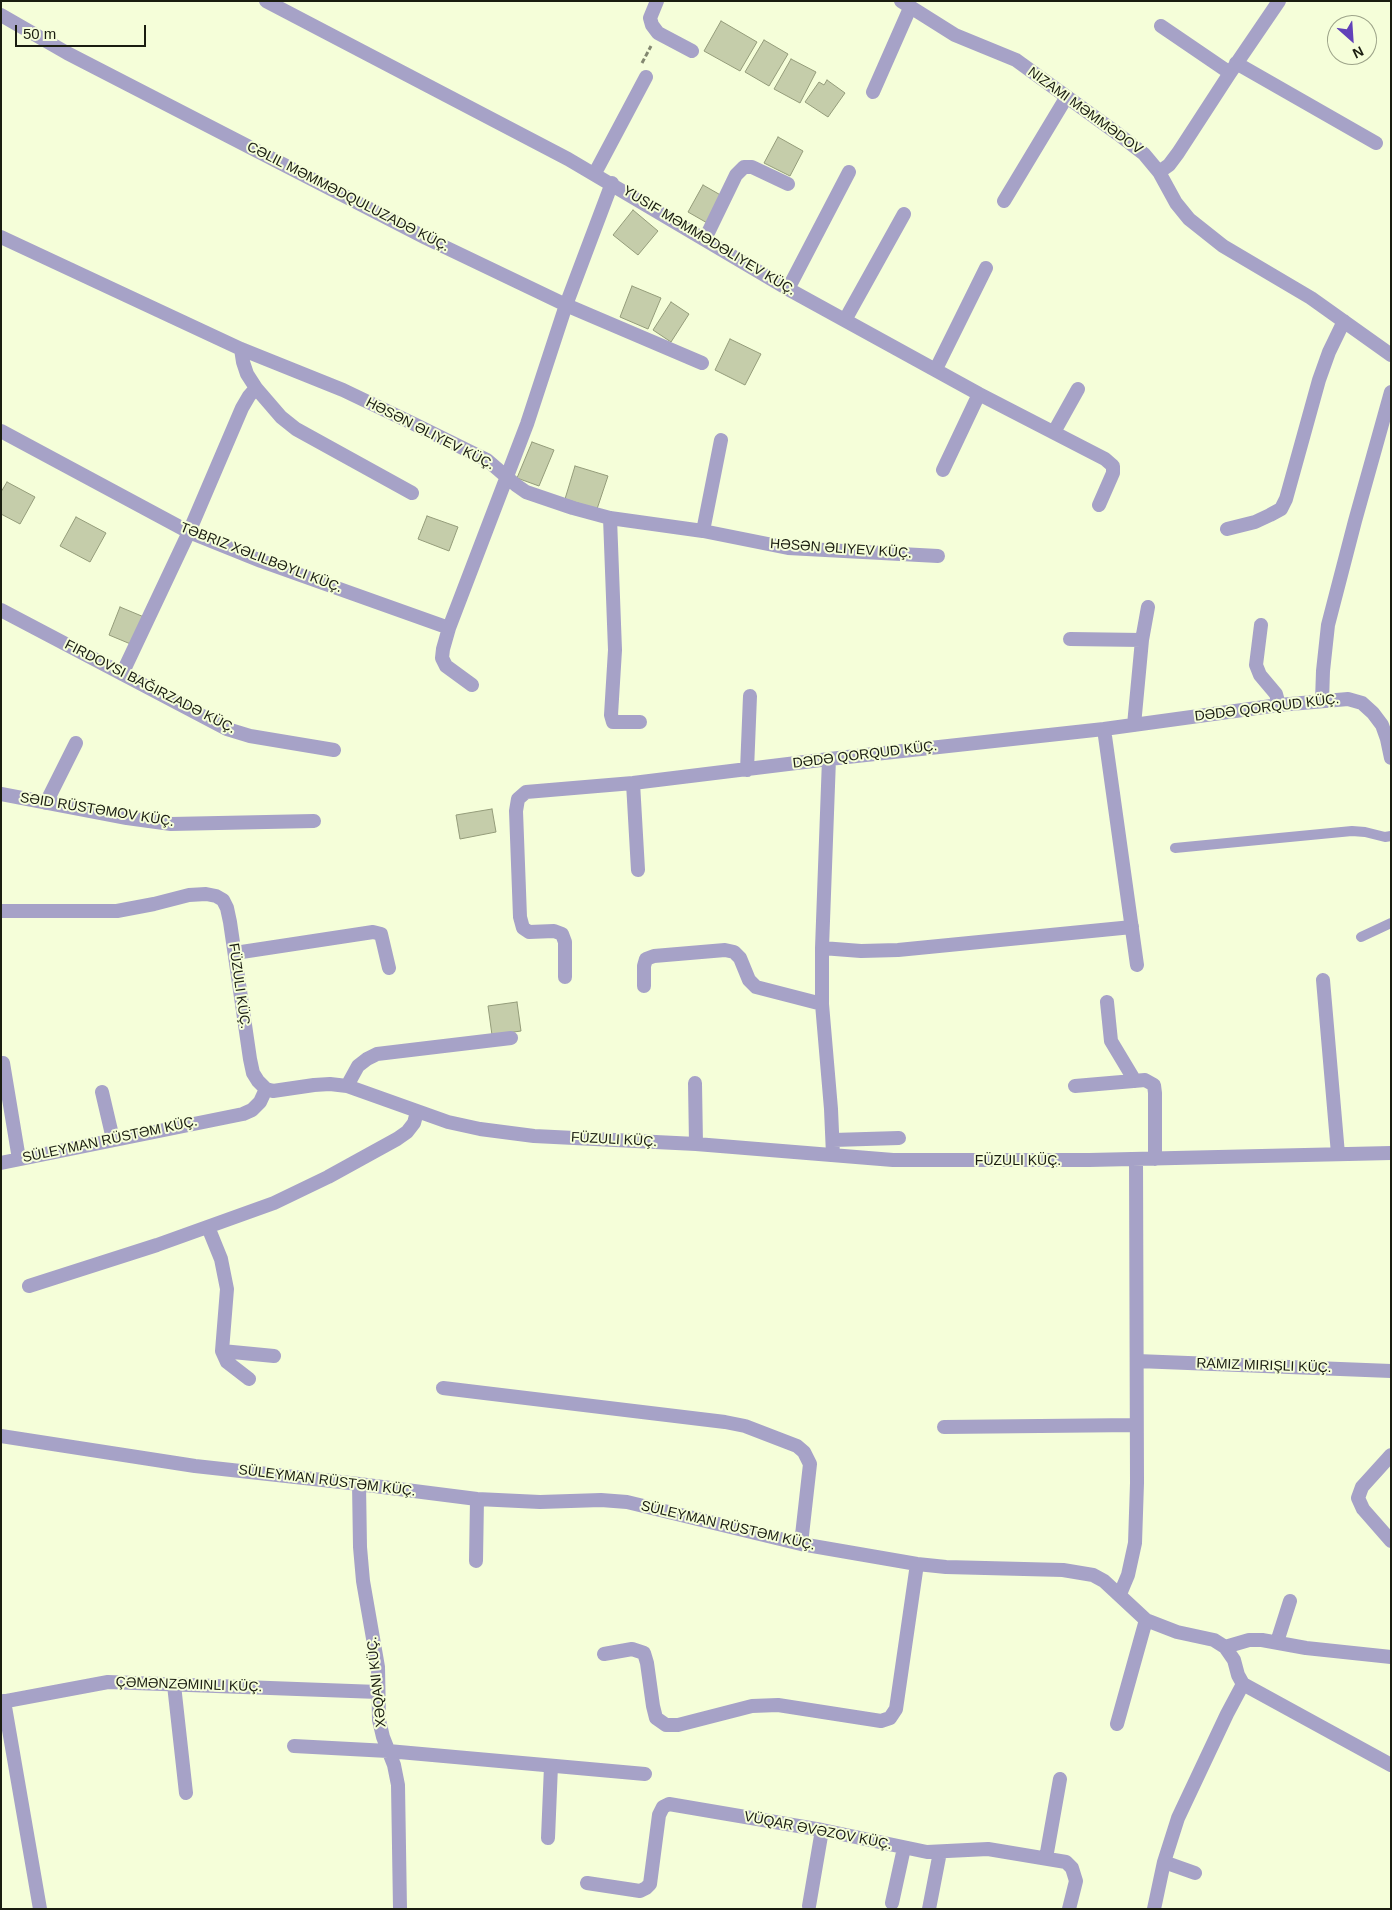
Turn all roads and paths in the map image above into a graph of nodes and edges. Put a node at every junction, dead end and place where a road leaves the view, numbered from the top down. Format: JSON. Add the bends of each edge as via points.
{"nodes":[{"id":1,"x":266,"y":1,"type":"edge"},
{"id":2,"x":657,"y":1,"type":"edge"},
{"id":3,"x":1279,"y":1,"type":"edge"},
{"id":4,"x":905,"y":4,"type":"edge"},
{"id":5,"x":1,"y":15,"type":"edge"},
{"id":6,"x":1160,"y":26,"type":"dead end"},
{"id":7,"x":658,"y":33,"type":"junction"},
{"id":8,"x":692,"y":51,"type":"dead end"},
{"id":9,"x":1233,"y":68,"type":"junction"},
{"id":10,"x":646,"y":77,"type":"joint"},
{"id":11,"x":873,"y":92,"type":"dead end"},
{"id":12,"x":1066,"y":98,"type":"junction"},
{"id":13,"x":1376,"y":143,"type":"dead end"},
{"id":14,"x":849,"y":172,"type":"dead end"},
{"id":15,"x":1159,"y":172,"type":"junction"},
{"id":16,"x":595,"y":173,"type":"junction"},
{"id":17,"x":612,"y":184,"type":"junction"},
{"id":18,"x":788,"y":184,"type":"dead end"},
{"id":19,"x":1004,"y":201,"type":"dead end"},
{"id":20,"x":904,"y":214,"type":"dead end"},
{"id":21,"x":1,"y":237,"type":"edge"},
{"id":22,"x":705,"y":239,"type":"junction"},
{"id":23,"x":986,"y":268,"type":"dead end"},
{"id":24,"x":788,"y":289,"type":"junction"},
{"id":25,"x":566,"y":305,"type":"junction"},
{"id":26,"x":845,"y":320,"type":"junction"},
{"id":27,"x":1344,"y":321,"type":"junction"},
{"id":28,"x":241,"y":349,"type":"junction"},
{"id":29,"x":1391,"y":355,"type":"edge"},
{"id":30,"x":702,"y":363,"type":"dead end"},
{"id":31,"x":936,"y":369,"type":"junction"},
{"id":32,"x":256,"y":388,"type":"junction"},
{"id":33,"x":1078,"y":389,"type":"dead end"},
{"id":34,"x":1391,"y":392,"type":"edge"},
{"id":35,"x":979,"y":394,"type":"junction"},
{"id":36,"x":1,"y":432,"type":"edge"},
{"id":37,"x":1054,"y":432,"type":"junction"},
{"id":38,"x":721,"y":440,"type":"dead end"},
{"id":39,"x":943,"y":470,"type":"dead end"},
{"id":40,"x":507,"y":476,"type":"junction"},
{"id":41,"x":412,"y":493,"type":"dead end"},
{"id":42,"x":1099,"y":505,"type":"dead end"},
{"id":43,"x":610,"y":518,"type":"junction"},
{"id":44,"x":1227,"y":529,"type":"dead end"},
{"id":45,"x":703,"y":531,"type":"junction"},
{"id":46,"x":189,"y":532,"type":"junction"},
{"id":47,"x":938,"y":556,"type":"dead end"},
{"id":48,"x":1148,"y":607,"type":"dead end"},
{"id":49,"x":1,"y":610,"type":"edge"},
{"id":50,"x":1261,"y":625,"type":"dead end"},
{"id":51,"x":449,"y":628,"type":"junction"},
{"id":52,"x":1070,"y":639,"type":"dead end"},
{"id":53,"x":1142,"y":640,"type":"junction"},
{"id":54,"x":122,"y":674,"type":"junction"},
{"id":55,"x":472,"y":685,"type":"dead end"},
{"id":56,"x":750,"y":696,"type":"dead end"},
{"id":57,"x":1322,"y":701,"type":"junction"},
{"id":58,"x":1278,"y":705,"type":"junction"},
{"id":59,"x":640,"y":722,"type":"dead end"},
{"id":60,"x":1134,"y":725,"type":"junction"},
{"id":61,"x":1104,"y":729,"type":"junction"},
{"id":62,"x":76,"y":743,"type":"dead end"},
{"id":63,"x":334,"y":750,"type":"dead end"},
{"id":64,"x":1391,"y":758,"type":"edge"},
{"id":65,"x":829,"y":759,"type":"junction"},
{"id":66,"x":746,"y":770,"type":"junction"},
{"id":67,"x":633,"y":783,"type":"junction"},
{"id":68,"x":1,"y":794,"type":"edge"},
{"id":69,"x":46,"y":803,"type":"junction"},
{"id":70,"x":314,"y":821,"type":"dead end"},
{"id":71,"x":1391,"y":836,"type":"edge"},
{"id":72,"x":1175,"y":848,"type":"dead end"},
{"id":73,"x":638,"y":870,"type":"dead end"},
{"id":74,"x":1,"y":911,"type":"edge"},
{"id":75,"x":1391,"y":923,"type":"edge"},
{"id":76,"x":1132,"y":927,"type":"junction"},
{"id":77,"x":1361,"y":937,"type":"dead end"},
{"id":78,"x":822,"y":948,"type":"junction"},
{"id":79,"x":235,"y":953,"type":"junction"},
{"id":80,"x":1136,"y":965,"type":"dead end"},
{"id":81,"x":388,"y":968,"type":"dead end"},
{"id":82,"x":565,"y":976,"type":"dead end"},
{"id":83,"x":1323,"y":980,"type":"dead end"},
{"id":84,"x":644,"y":986,"type":"dead end"},
{"id":85,"x":1107,"y":1002,"type":"dead end"},
{"id":86,"x":822,"y":1004,"type":"junction"},
{"id":87,"x":511,"y":1038,"type":"dead end"},
{"id":88,"x":3,"y":1063,"type":"dead end"},
{"id":89,"x":1135,"y":1081,"type":"junction"},
{"id":90,"x":695,"y":1083,"type":"dead end"},
{"id":91,"x":347,"y":1086,"type":"junction"},
{"id":92,"x":1075,"y":1086,"type":"dead end"},
{"id":93,"x":266,"y":1089,"type":"junction"},
{"id":94,"x":102,"y":1092,"type":"dead end"},
{"id":95,"x":417,"y":1112,"type":"junction"},
{"id":96,"x":899,"y":1138,"type":"dead end"},
{"id":97,"x":113,"y":1139,"type":"junction"},
{"id":98,"x":833,"y":1140,"type":"junction"},
{"id":99,"x":696,"y":1144,"type":"junction"},
{"id":100,"x":1391,"y":1153,"type":"edge"},
{"id":101,"x":1338,"y":1154,"type":"junction"},
{"id":102,"x":833,"y":1155,"type":"junction"},
{"id":103,"x":19,"y":1159,"type":"junction"},
{"id":104,"x":1136,"y":1159,"type":"junction"},
{"id":105,"x":1154,"y":1159,"type":"junction"},
{"id":106,"x":1,"y":1163,"type":"edge"},
{"id":107,"x":208,"y":1227,"type":"junction"},
{"id":108,"x":29,"y":1286,"type":"dead end"},
{"id":109,"x":222,"y":1351,"type":"junction"},
{"id":110,"x":274,"y":1356,"type":"dead end"},
{"id":111,"x":1137,"y":1361,"type":"junction"},
{"id":112,"x":1391,"y":1371,"type":"edge"},
{"id":113,"x":249,"y":1379,"type":"dead end"},
{"id":114,"x":443,"y":1388,"type":"dead end"},
{"id":115,"x":1136,"y":1425,"type":"junction"},
{"id":116,"x":944,"y":1427,"type":"dead end"},
{"id":117,"x":1,"y":1436,"type":"edge"},
{"id":118,"x":1391,"y":1455,"type":"edge"},
{"id":119,"x":358,"y":1484,"type":"junction"},
{"id":120,"x":477,"y":1499,"type":"junction"},
{"id":121,"x":1391,"y":1541,"type":"edge"},
{"id":122,"x":801,"y":1544,"type":"junction"},
{"id":123,"x":476,"y":1561,"type":"dead end"},
{"id":124,"x":917,"y":1564,"type":"junction"},
{"id":125,"x":1120,"y":1594,"type":"junction"},
{"id":126,"x":1290,"y":1601,"type":"dead end"},
{"id":127,"x":1146,"y":1620,"type":"junction"},
{"id":128,"x":1277,"y":1642,"type":"junction"},
{"id":129,"x":1225,"y":1647,"type":"junction"},
{"id":130,"x":604,"y":1654,"type":"dead end"},
{"id":131,"x":1391,"y":1658,"type":"edge"},
{"id":132,"x":1243,"y":1684,"type":"junction"},
{"id":133,"x":174,"y":1685,"type":"junction"},
{"id":134,"x":378,"y":1692,"type":"junction"},
{"id":135,"x":2,"y":1701,"type":"edge"},
{"id":136,"x":1117,"y":1724,"type":"dead end"},
{"id":137,"x":294,"y":1746,"type":"dead end"},
{"id":138,"x":388,"y":1751,"type":"junction"},
{"id":139,"x":1391,"y":1765,"type":"edge"},
{"id":140,"x":551,"y":1766,"type":"junction"},
{"id":141,"x":645,"y":1774,"type":"dead end"},
{"id":142,"x":1060,"y":1779,"type":"dead end"},
{"id":143,"x":186,"y":1793,"type":"dead end"},
{"id":144,"x":822,"y":1830,"type":"junction"},
{"id":145,"x":548,"y":1838,"type":"dead end"},
{"id":146,"x":904,"y":1848,"type":"junction"},
{"id":147,"x":940,"y":1852,"type":"junction"},
{"id":148,"x":1046,"y":1858,"type":"junction"},
{"id":149,"x":1164,"y":1862,"type":"junction"},
{"id":150,"x":1196,"y":1873,"type":"dead end"},
{"id":151,"x":587,"y":1883,"type":"dead end"},
{"id":152,"x":892,"y":1903,"type":"dead end"},
{"id":153,"x":809,"y":1906,"type":"dead end"},
{"id":154,"x":40,"y":1909,"type":"edge"},
{"id":155,"x":400,"y":1909,"type":"edge"},
{"id":156,"x":929,"y":1909,"type":"edge"},
{"id":157,"x":1069,"y":1909,"type":"edge"},
{"id":158,"x":1154,"y":1909,"type":"edge"}],
"edges":[{"from":1,"to":16,"type":"street","name":"YUSIF MƏMMƏDƏLIYEV KÜÇ."},
{"from":2,"to":7,"type":"street","via":[[650,18]]},
{"from":3,"to":9,"type":"street"},
{"from":4,"to":11,"type":"street"},
{"from":4,"to":12,"type":"street","name":"NIZAMI MƏMMƏDOV","via":[[956,35],[1016,60]]},
{"from":5,"to":25,"type":"street","name":"CƏLIL MƏMMƏDQULUZADƏ KÜÇ.","via":[[66,53],[426,238]]},
{"from":6,"to":9,"type":"street"},
{"from":7,"to":8,"type":"street"},
{"from":7,"to":10,"type":"path","via":[[640,68]]},
{"from":9,"to":13,"type":"street"},
{"from":9,"to":15,"type":"street","via":[[1178,153]]},
{"from":10,"to":16,"type":"street"},
{"from":12,"to":15,"type":"street","name":"NIZAMI MƏMMƏDOV","via":[[1144,154]]},
{"from":12,"to":19,"type":"street"},
{"from":14,"to":24,"type":"street"},
{"from":15,"to":27,"type":"street","name":"NIZAMI MƏMMƏDOV","via":[[1189,219],[1223,246]]},
{"from":16,"to":17,"type":"street","name":"YUSIF MƏMMƏDƏLIYEV KÜÇ."},
{"from":17,"to":22,"type":"street","name":"YUSIF MƏMMƏDƏLIYEV KÜÇ."},
{"from":17,"to":25,"type":"street"},
{"from":18,"to":22,"type":"street","via":[[752,167],[744,167],[736,175]]},
{"from":20,"to":26,"type":"street"},
{"from":21,"to":28,"type":"street","name":"HƏSƏN ƏLIYEV KÜÇ."},
{"from":22,"to":24,"type":"street","name":"YUSIF MƏMMƏDƏLIYEV KÜÇ."},
{"from":23,"to":31,"type":"street"},
{"from":24,"to":26,"type":"street","name":"YUSIF MƏMMƏDƏLIYEV KÜÇ."},
{"from":25,"to":30,"type":"street","name":"CƏLIL MƏMMƏDQULUZADƏ KÜÇ."},
{"from":25,"to":40,"type":"street"},
{"from":26,"to":31,"type":"street","name":"YUSIF MƏMMƏDƏLIYEV KÜÇ."},
{"from":27,"to":29,"type":"street","name":"NIZAMI MƏMMƏDOV"},
{"from":27,"to":44,"type":"street","via":[[1319,380],[1281,509],[1255,522]]},
{"from":28,"to":32,"type":"street","via":[[247,374]]},
{"from":28,"to":40,"type":"street","name":"HƏSƏN ƏLIYEV KÜÇ.","via":[[405,419],[487,460]]},
{"from":31,"to":35,"type":"street","name":"YUSIF MƏMMƏDƏLIYEV KÜÇ."},
{"from":32,"to":41,"type":"street","via":[[296,429]]},
{"from":32,"to":46,"type":"street","via":[[242,408]]},
{"from":33,"to":37,"type":"street"},
{"from":34,"to":57,"type":"street","via":[[1328,625]]},
{"from":35,"to":37,"type":"street","name":"YUSIF MƏMMƏDƏLIYEV KÜÇ."},
{"from":35,"to":39,"type":"street"},
{"from":36,"to":46,"type":"street","name":"TƏBRIZ XƏLILBƏYLI KÜÇ."},
{"from":37,"to":42,"type":"street","name":"YUSIF MƏMMƏDƏLIYEV KÜÇ.","via":[[1113,466]]},
{"from":38,"to":45,"type":"street"},
{"from":40,"to":43,"type":"street","name":"HƏSƏN ƏLIYEV KÜÇ.","via":[[526,492]]},
{"from":40,"to":51,"type":"street"},
{"from":43,"to":45,"type":"street","name":"HƏSƏN ƏLIYEV KÜÇ."},
{"from":43,"to":59,"type":"street","via":[[615,650],[612,722]]},
{"from":45,"to":47,"type":"street","name":"HƏSƏN ƏLIYEV KÜÇ.","via":[[788,548]]},
{"from":46,"to":51,"type":"street","name":"TƏBRIZ XƏLILBƏYLI KÜÇ."},
{"from":46,"to":54,"type":"street"},
{"from":48,"to":53,"type":"street"},
{"from":49,"to":54,"type":"street"},
{"from":50,"to":58,"type":"street","via":[[1256,665],[1276,694]]},
{"from":51,"to":55,"type":"street","via":[[442,658],[446,666]]},
{"from":52,"to":53,"type":"street"},
{"from":53,"to":60,"type":"street"},
{"from":54,"to":63,"type":"street","via":[[228,729],[250,736]]},
{"from":56,"to":66,"type":"street"},
{"from":57,"to":58,"type":"street","name":"DƏDƏ QORQUD KÜÇ."},
{"from":57,"to":64,"type":"street","name":"DƏDƏ QORQUD KÜÇ.","via":[[1348,699],[1362,703],[1382,725]]},
{"from":58,"to":60,"type":"street","name":"DƏDƏ QORQUD KÜÇ."},
{"from":60,"to":61,"type":"street","name":"DƏDƏ QORQUD KÜÇ."},
{"from":61,"to":65,"type":"street","name":"DƏDƏ QORQUD KÜÇ."},
{"from":61,"to":76,"type":"street"},
{"from":62,"to":69,"type":"street"},
{"from":65,"to":66,"type":"street","name":"DƏDƏ QORQUD KÜÇ."},
{"from":65,"to":78,"type":"street"},
{"from":66,"to":67,"type":"street","name":"DƏDƏ QORQUD KÜÇ."},
{"from":67,"to":73,"type":"street"},
{"from":67,"to":82,"type":"street","name":"DƏDƏ QORQUD KÜÇ.","via":[[536,790],[526,792],[518,799],[520,917],[523,928],[529,932],[554,931],[562,934]]},
{"from":68,"to":69,"type":"street","name":"SƏID RÜSTƏMOV KÜÇ."},
{"from":69,"to":70,"type":"street","name":"SƏID RÜSTƏMOV KÜÇ.","via":[[172,824]]},
{"from":71,"to":72,"type":"lane","via":[[1352,831]]},
{"from":74,"to":79,"type":"street","name":"FÜZULI KÜÇ.","via":[[117,911],[206,894],[223,900],[227,908]]},
{"from":75,"to":77,"type":"lane"},
{"from":76,"to":78,"type":"street","via":[[898,950]]},
{"from":76,"to":80,"type":"street"},
{"from":78,"to":86,"type":"street"},
{"from":79,"to":81,"type":"street","via":[[373,932],[381,934]]},
{"from":79,"to":93,"type":"street","name":"FÜZULI KÜÇ.","via":[[250,1059],[258,1082]]},
{"from":83,"to":101,"type":"street"},
{"from":84,"to":86,"type":"street","via":[[646,959],[726,950],[740,958],[749,980],[756,987]]},
{"from":85,"to":89,"type":"street","via":[[1110,1041]]},
{"from":86,"to":98,"type":"street"},
{"from":87,"to":91,"type":"street","via":[[377,1054],[358,1066]]},
{"from":88,"to":103,"type":"street"},
{"from":89,"to":92,"type":"street"},
{"from":89,"to":105,"type":"street","via":[[1146,1080],[1154,1085]]},
{"from":90,"to":99,"type":"street"},
{"from":91,"to":93,"type":"street","name":"FÜZULI KÜÇ.","via":[[330,1084],[273,1091]]},
{"from":91,"to":95,"type":"street","name":"FÜZULI KÜÇ."},
{"from":93,"to":97,"type":"street","name":"SÜLEYMAN RÜSTƏM KÜÇ.","via":[[260,1102],[242,1114]]},
{"from":94,"to":97,"type":"street"},
{"from":95,"to":99,"type":"street","name":"FÜZULI KÜÇ.","via":[[480,1129],[534,1136]]},
{"from":95,"to":107,"type":"street","via":[[407,1132],[388,1144],[274,1203]]},
{"from":96,"to":98,"type":"street"},
{"from":97,"to":103,"type":"street","name":"SÜLEYMAN RÜSTƏM KÜÇ."},
{"from":98,"to":102,"type":"street"},
{"from":99,"to":102,"type":"street","name":"FÜZULI KÜÇ."},
{"from":100,"to":101,"type":"street","name":"FÜZULI KÜÇ."},
{"from":101,"to":105,"type":"street","name":"FÜZULI KÜÇ."},
{"from":102,"to":104,"type":"street","name":"FÜZULI KÜÇ.","via":[[968,1161]]},
{"from":103,"to":106,"type":"street","name":"SÜLEYMAN RÜSTƏM KÜÇ."},
{"from":104,"to":105,"type":"street","name":"FÜZULI KÜÇ."},
{"from":104,"to":111,"type":"street"},
{"from":107,"to":108,"type":"street"},
{"from":107,"to":109,"type":"street","via":[[221,1259],[227,1289]]},
{"from":109,"to":110,"type":"street"},
{"from":109,"to":113,"type":"street","via":[[227,1362]]},
{"from":111,"to":112,"type":"street","name":"RAMIZ MIRIŞLI KÜÇ."},
{"from":111,"to":115,"type":"street"},
{"from":114,"to":122,"type":"street","via":[[725,1422],[745,1426],[797,1446],[810,1464]]},
{"from":115,"to":116,"type":"street"},
{"from":115,"to":125,"type":"street","via":[[1135,1543]]},
{"from":117,"to":119,"type":"street","name":"SÜLEYMAN RÜSTƏM KÜÇ.","via":[[195,1466]]},
{"from":118,"to":121,"type":"street","via":[[1362,1487],[1358,1498],[1362,1509]]},
{"from":119,"to":120,"type":"street","name":"SÜLEYMAN RÜSTƏM KÜÇ."},
{"from":119,"to":134,"type":"street","name":"XƏQANI KÜÇ.","via":[[363,1581],[375,1644]]},
{"from":120,"to":122,"type":"street","name":"SÜLEYMAN RÜSTƏM KÜÇ.","via":[[627,1502]]},
{"from":120,"to":123,"type":"street"},
{"from":122,"to":124,"type":"street","name":"SÜLEYMAN RÜSTƏM KÜÇ."},
{"from":124,"to":125,"type":"street","name":"SÜLEYMAN RÜSTƏM KÜÇ.","via":[[1081,1572],[1104,1581]]},
{"from":124,"to":130,"type":"street","via":[[896,1709],[890,1718],[881,1721],[778,1705],[752,1706],[678,1725],[666,1725],[656,1718],[644,1653],[632,1649]]},
{"from":125,"to":127,"type":"street","name":"SÜLEYMAN RÜSTƏM KÜÇ."},
{"from":126,"to":128,"type":"street"},
{"from":127,"to":129,"type":"street","name":"SÜLEYMAN RÜSTƏM KÜÇ.","via":[[1177,1632],[1214,1640]]},
{"from":127,"to":136,"type":"street"},
{"from":128,"to":129,"type":"street","via":[[1249,1640]]},
{"from":128,"to":131,"type":"street"},
{"from":129,"to":132,"type":"street"},
{"from":132,"to":139,"type":"street"},
{"from":132,"to":149,"type":"street","via":[[1178,1818]]},
{"from":133,"to":134,"type":"street","name":"ÇƏMƏNZƏMINLI KÜÇ."},
{"from":133,"to":135,"type":"street","name":"ÇƏMƏNZƏMINLI KÜÇ.","via":[[108,1682]]},
{"from":133,"to":143,"type":"street"},
{"from":134,"to":138,"type":"street","name":"XƏQANI KÜÇ.","via":[[379,1720]]},
{"from":135,"to":154,"type":"street"},
{"from":137,"to":138,"type":"street"},
{"from":138,"to":140,"type":"street"},
{"from":138,"to":155,"type":"street","name":"XƏQANI KÜÇ.","via":[[398,1785]]},
{"from":140,"to":141,"type":"street"},
{"from":140,"to":145,"type":"street"},
{"from":142,"to":148,"type":"street"},
{"from":144,"to":146,"type":"street","name":"VÜQAR ƏVƏZOV KÜÇ."},
{"from":144,"to":151,"type":"street","name":"VÜQAR ƏVƏZOV KÜÇ.","via":[[669,1804],[659,1815],[650,1884],[646,1888],[640,1891]]},
{"from":144,"to":153,"type":"street"},
{"from":146,"to":147,"type":"street","name":"VÜQAR ƏVƏZOV KÜÇ."},
{"from":146,"to":152,"type":"street"},
{"from":147,"to":148,"type":"street","name":"VÜQAR ƏVƏZOV KÜÇ.","via":[[988,1849]]},
{"from":147,"to":156,"type":"street"},
{"from":148,"to":157,"type":"street","name":"VÜQAR ƏVƏZOV KÜÇ.","via":[[1066,1862],[1072,1868],[1076,1881]]},
{"from":149,"to":150,"type":"street"},
{"from":149,"to":158,"type":"street"}]}
